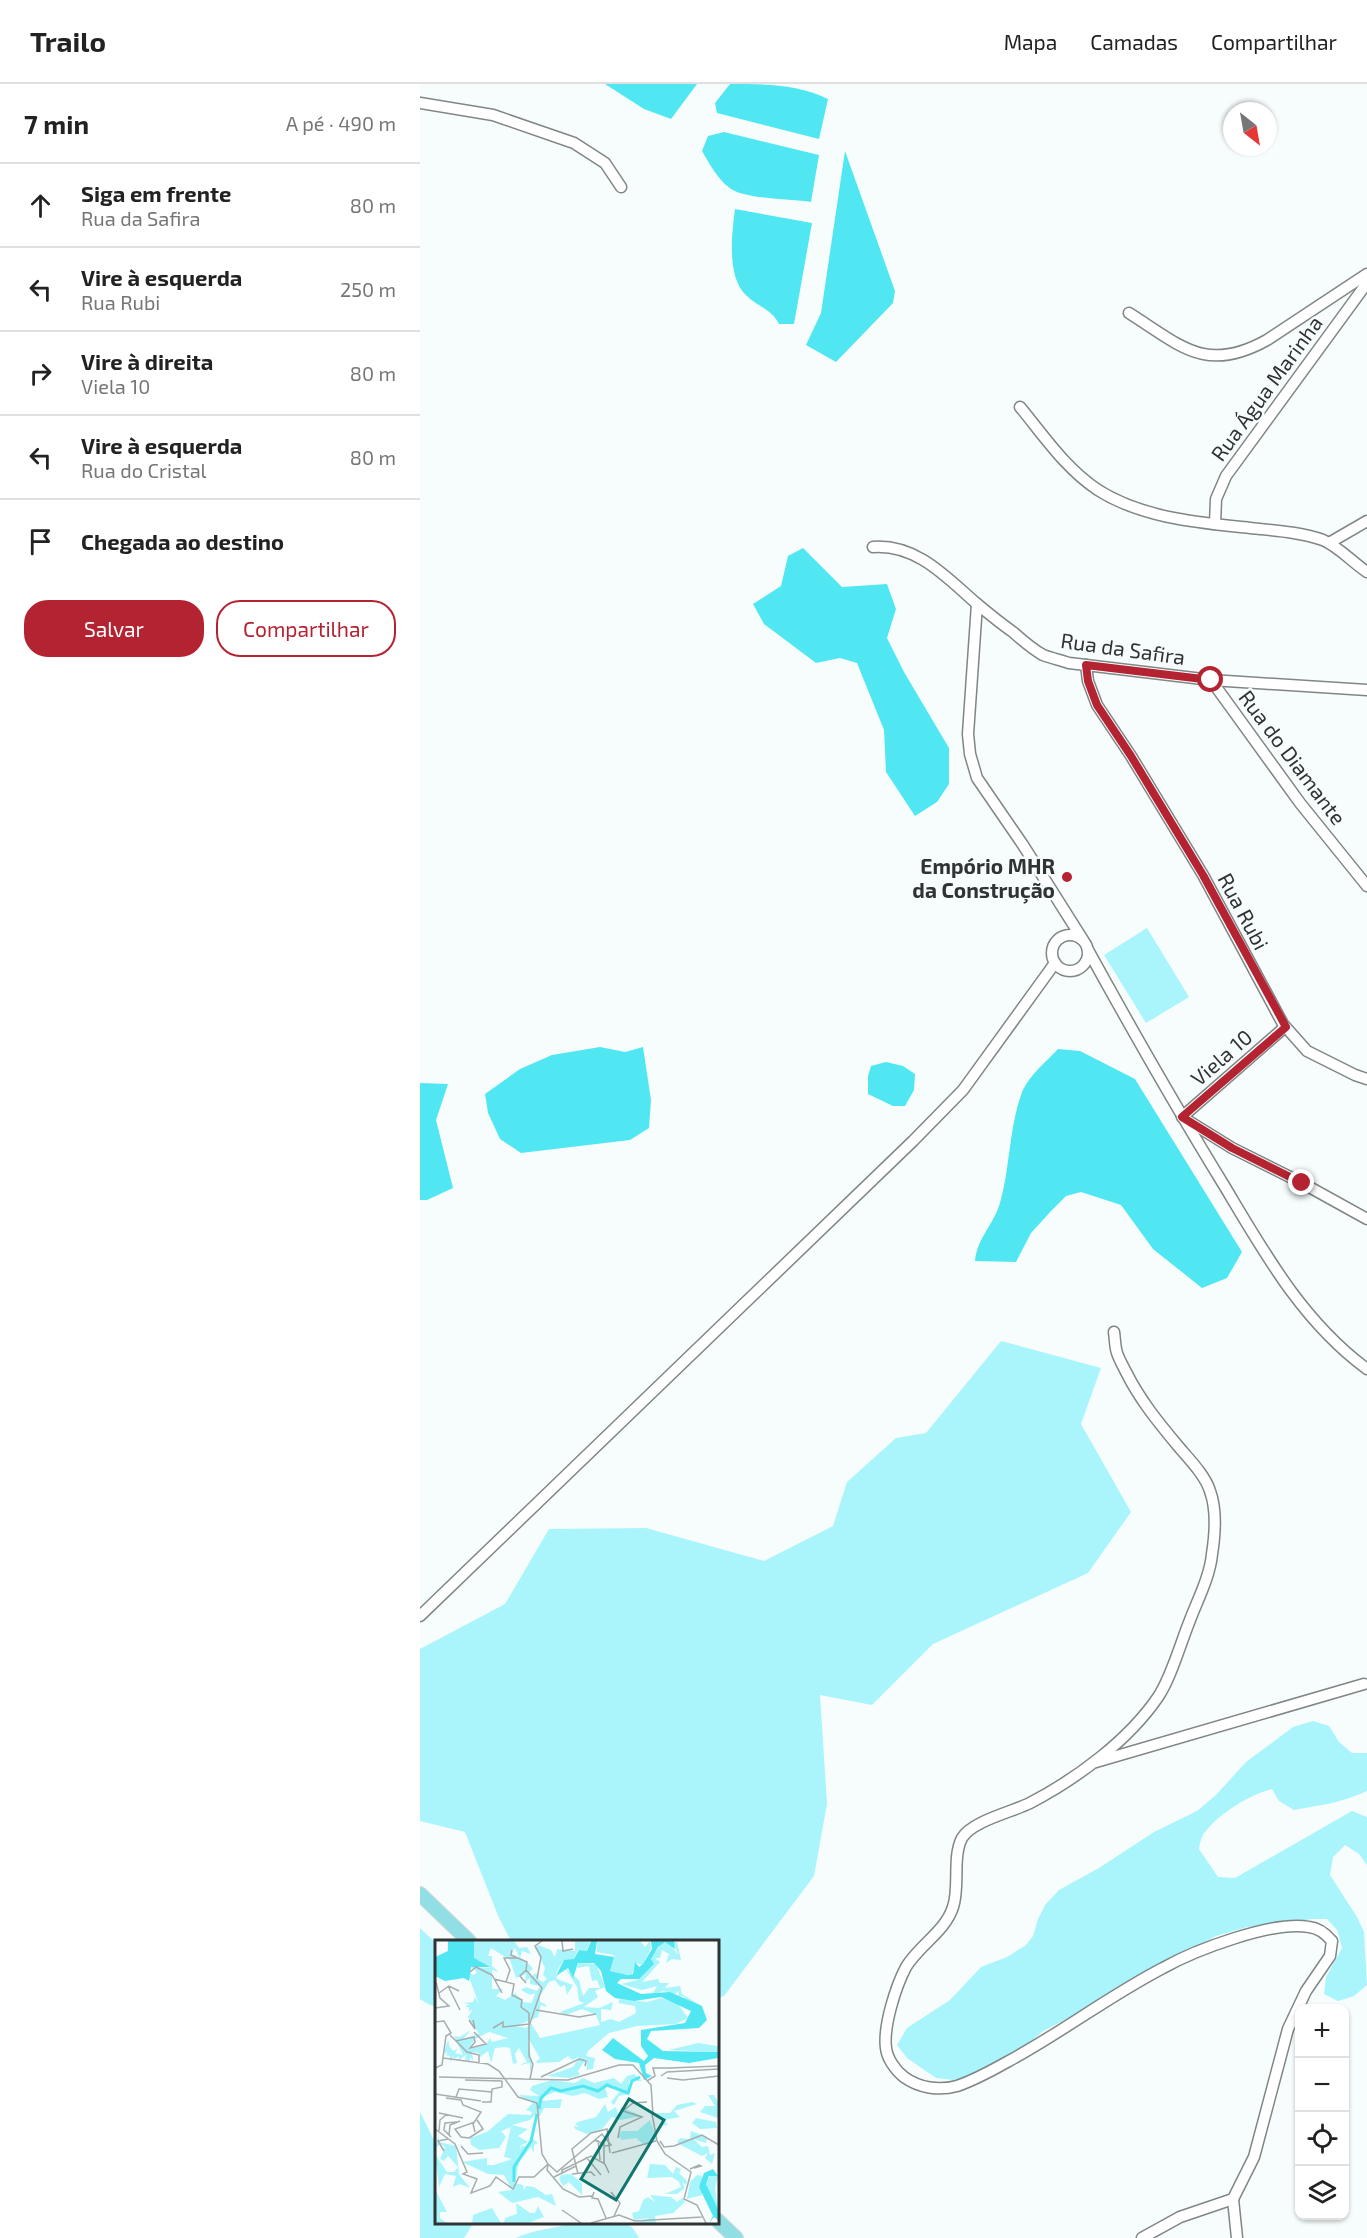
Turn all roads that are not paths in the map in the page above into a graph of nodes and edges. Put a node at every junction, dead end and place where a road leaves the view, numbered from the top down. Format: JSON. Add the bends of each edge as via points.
{"nodes":[{"id":1,"x":420,"y":103,"type":"edge"},
{"id":2,"x":621,"y":187,"type":"dead end"},
{"id":3,"x":1367,"y":274,"type":"edge"},
{"id":4,"x":1367,"y":283,"type":"edge"},
{"id":5,"x":1129,"y":313,"type":"dead end"},
{"id":6,"x":1020,"y":407,"type":"dead end"},
{"id":7,"x":1367,"y":521,"type":"edge"},
{"id":8,"x":1215,"y":524,"type":"junction"},
{"id":9,"x":1329,"y":543,"type":"junction"},
{"id":10,"x":873,"y":547,"type":"dead end"},
{"id":11,"x":1367,"y":572,"type":"edge"},
{"id":12,"x":977,"y":604,"type":"junction"},
{"id":13,"x":1086,"y":665,"type":"junction"},
{"id":14,"x":1211,"y":680,"type":"junction"},
{"id":15,"x":1367,"y":690,"type":"edge"},
{"id":16,"x":1367,"y":886,"type":"edge"},
{"id":17,"x":1066,"y":913,"type":"junction"},
{"id":18,"x":1068,"y":935,"type":"junction"},
{"id":19,"x":1083,"y":940,"type":"junction"},
{"id":20,"x":1088,"y":950,"type":"junction"},
{"id":21,"x":1055,"y":963,"type":"junction"},
{"id":22,"x":1074,"y":970,"type":"junction"},
{"id":23,"x":1103,"y":977,"type":"junction"},
{"id":24,"x":1286,"y":1027,"type":"junction"},
{"id":25,"x":1367,"y":1079,"type":"edge"},
{"id":26,"x":1182,"y":1117,"type":"junction"},
{"id":27,"x":1367,"y":1219,"type":"edge"},
{"id":28,"x":1114,"y":1332,"type":"dead end"},
{"id":29,"x":1367,"y":1369,"type":"edge"},
{"id":30,"x":420,"y":1616,"type":"edge"},
{"id":31,"x":1364,"y":1684,"type":"dead end"},
{"id":32,"x":1093,"y":1763,"type":"junction"},
{"id":33,"x":420,"y":1894,"type":"edge"},
{"id":34,"x":468,"y":1940,"type":"edge"},
{"id":35,"x":1233,"y":2199,"type":"junction"},
{"id":36,"x":718,"y":2221,"type":"edge"},
{"id":37,"x":712,"y":2223,"type":"edge"},
{"id":38,"x":722,"y":2238,"type":"edge"},
{"id":39,"x":736,"y":2238,"type":"edge"},
{"id":40,"x":1142,"y":2238,"type":"edge"},
{"id":41,"x":1237,"y":2238,"type":"edge"}],
"edges":[{"from":1,"to":2,"type":"street","via":[[493,114],[574,143],[605,163]]},
{"from":3,"to":5,"type":"street","via":[[1267,340],[1227,356],[1188,350]]},
{"from":4,"to":8,"type":"street","name":"Rua Água Marinha","via":[[1226,476],[1216,499]]},
{"from":6,"to":8,"type":"street","via":[[1070,467],[1097,489],[1160,516]]},
{"from":7,"to":9,"type":"street"},
{"from":8,"to":9,"type":"street","via":[[1283,532]]},
{"from":9,"to":11,"type":"street"},
{"from":10,"to":12,"type":"street","name":"Rua da Safira","via":[[886,546],[919,557]]},
{"from":12,"to":13,"type":"street","name":"Rua da Safira","via":[[1041,654]]},
{"from":12,"to":17,"type":"street","via":[[968,734],[971,762],[983,788]]},
{"from":13,"to":14,"type":"street","name":"Rua da Safira"},
{"from":13,"to":24,"type":"street","name":"Rua Rubi","via":[[1097,705],[1203,875]]},
{"from":14,"to":15,"type":"street","name":"Rua da Safira"},
{"from":14,"to":16,"type":"street","name":"Rua do Diamante","via":[[1300,803]]},
{"from":17,"to":18,"type":"street"},
{"from":17,"to":19,"type":"street"},
{"from":18,"to":19,"type":"street"},
{"from":18,"to":21,"type":"street","via":[[1058,939],[1053,948]]},
{"from":19,"to":20,"type":"street"},
{"from":20,"to":22,"type":"street","via":[[1085,962]]},
{"from":20,"to":23,"type":"street"},
{"from":21,"to":22,"type":"street","via":[[1065,970]]},
{"from":21,"to":30,"type":"street","via":[[963,1090]]},
{"from":22,"to":23,"type":"street","via":[[1088,969]]},
{"from":23,"to":26,"type":"street"},
{"from":24,"to":25,"type":"street","name":"Rua Rubi","via":[[1307,1051]]},
{"from":24,"to":26,"type":"street","name":"Viela 10"},
{"from":26,"to":27,"type":"street","via":[[1232,1148]]},
{"from":26,"to":29,"type":"street","via":[[1298,1303]]},
{"from":28,"to":32,"type":"street","via":[[1117,1353],[1134,1387],[1210,1491],[1214,1514],[1212,1557],[1160,1695],[1138,1722]]},
{"from":31,"to":32,"type":"street"},
{"from":32,"to":35,"type":"street","via":[[1056,1790],[974,1827],[963,1838],[955,1903],[949,1918],[907,1966],[887,2026],[886,2049],[892,2064],[904,2077],[936,2089],[955,2086],[1042,2043],[1164,1966],[1258,1931],[1298,1926],[1317,1929],[1328,1936],[1333,1948],[1288,2029],[1254,2157]]},
{"from":33,"to":34,"type":"main road"},
{"from":35,"to":40,"type":"street","via":[[1180,2217]]},
{"from":35,"to":41,"type":"street"},
{"from":36,"to":39,"type":"main road"},
{"from":37,"to":38,"type":"main road"}]}
